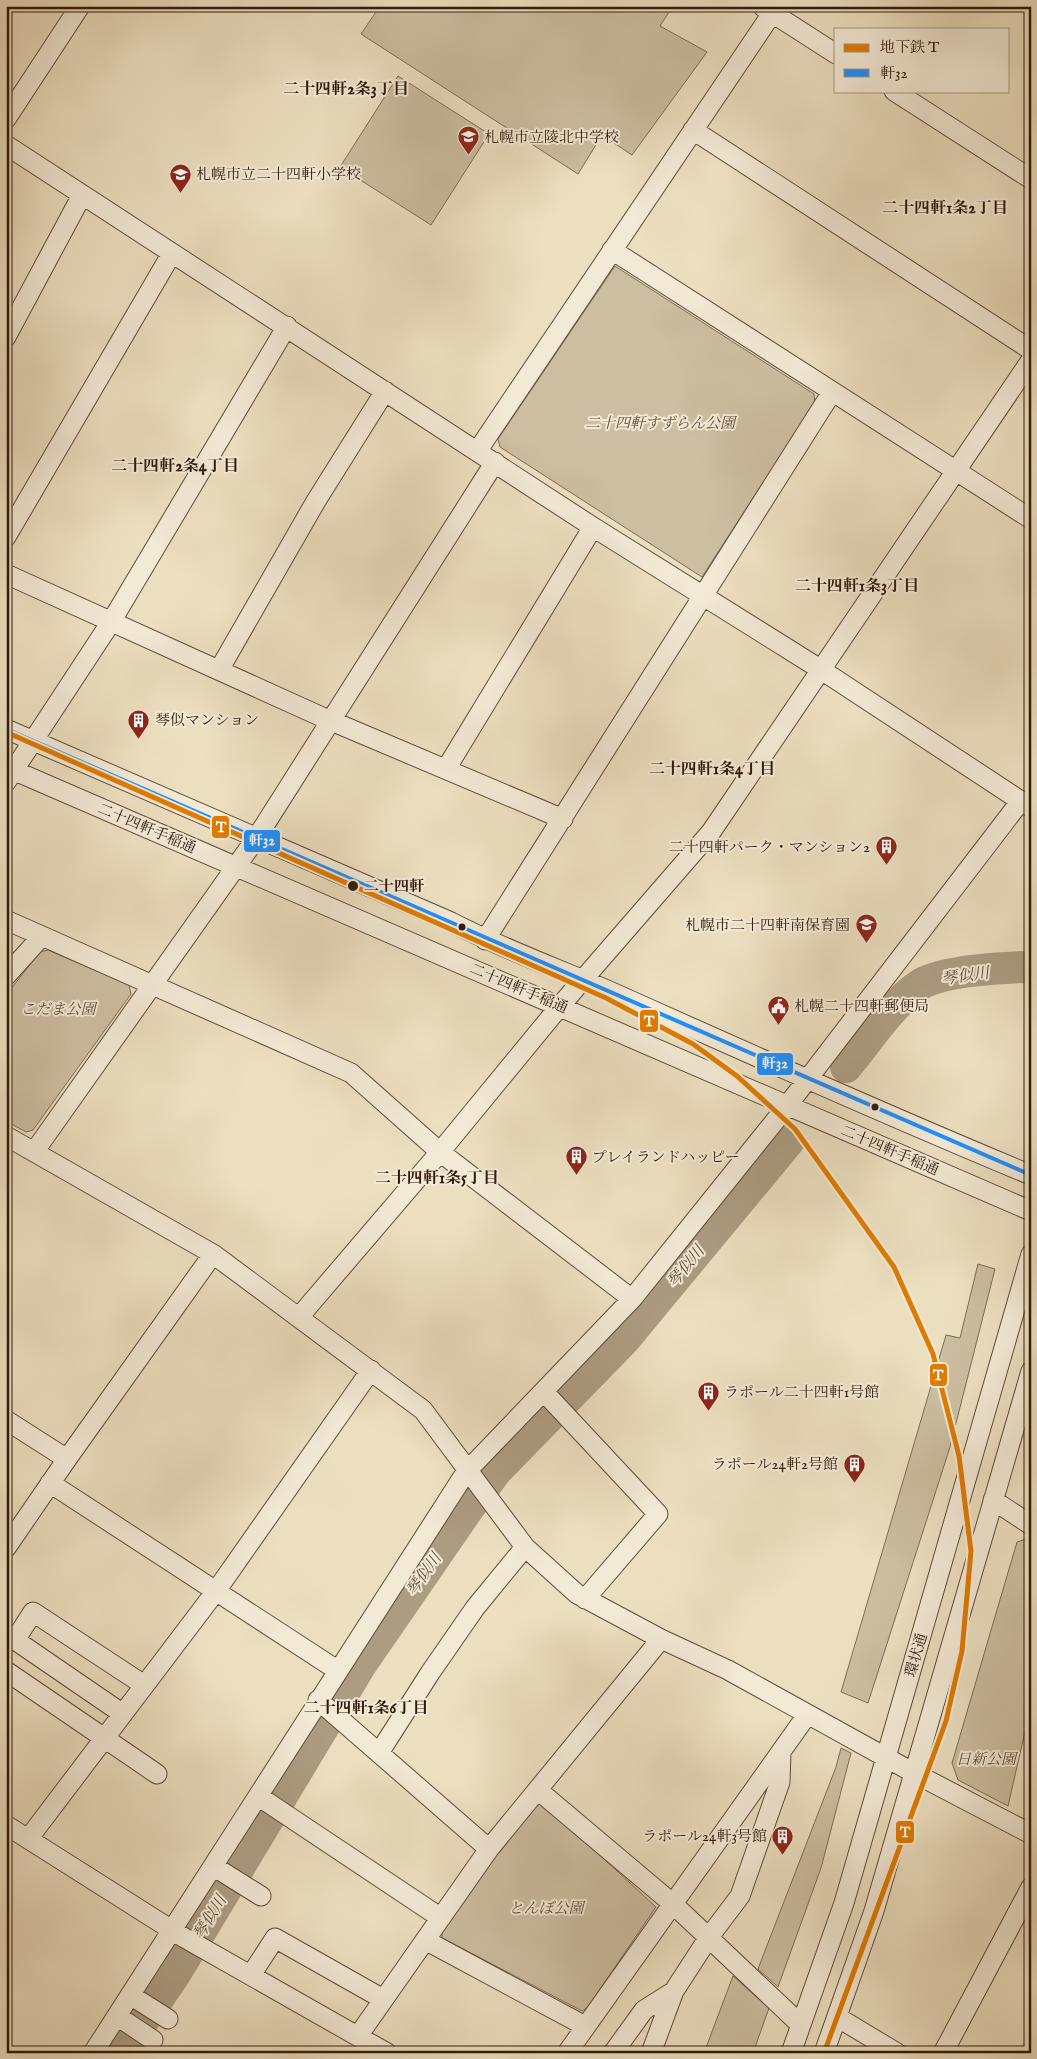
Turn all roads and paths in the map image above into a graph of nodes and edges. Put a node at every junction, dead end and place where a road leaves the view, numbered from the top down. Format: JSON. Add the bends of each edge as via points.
{"nodes":[{"id":1,"x":80,"y":6,"type":"edge"},
{"id":2,"x":771,"y":9,"type":"edge"},
{"id":3,"x":834,"y":53,"type":"edge"},
{"id":4,"x":896,"y":92,"type":"edge"},
{"id":5,"x":6,"y":119,"type":"edge"},
{"id":6,"x":693,"y":130,"type":"junction"},
{"id":7,"x":6,"y":144,"type":"edge"},
{"id":8,"x":1031,"y":179,"type":"edge"},
{"id":9,"x":82,"y":195,"type":"junction"},
{"id":10,"x":612,"y":250,"type":"junction"},
{"id":11,"x":172,"y":253,"type":"junction"},
{"id":12,"x":287,"y":326,"type":"junction"},
{"id":13,"x":6,"y":337,"type":"edge"},
{"id":14,"x":1031,"y":350,"type":"edge"},
{"id":15,"x":1031,"y":360,"type":"edge"},
{"id":16,"x":385,"y":391,"type":"junction"},
{"id":17,"x":832,"y":392,"type":"junction"},
{"id":18,"x":478,"y":450,"type":"junction"},
{"id":19,"x":495,"y":462,"type":"junction"},
{"id":20,"x":956,"y":471,"type":"junction"},
{"id":21,"x":1031,"y":519,"type":"edge"},
{"id":22,"x":593,"y":527,"type":"junction"},
{"id":23,"x":6,"y":537,"type":"edge"},
{"id":24,"x":6,"y":574,"type":"edge"},
{"id":25,"x":702,"y":595,"type":"junction"},
{"id":26,"x":111,"y":622,"type":"junction"},
{"id":27,"x":820,"y":669,"type":"junction"},
{"id":28,"x":219,"y":670,"type":"junction"},
{"id":29,"x":332,"y":721,"type":"junction"},
{"id":30,"x":6,"y":729,"type":"edge"},
{"id":31,"x":35,"y":740,"type":"junction"},
{"id":32,"x":446,"y":769,"type":"junction"},
{"id":33,"x":8,"y":773,"type":"edge"},
{"id":34,"x":1026,"y":805,"type":"edge"},
{"id":35,"x":564,"y":819,"type":"junction"},
{"id":36,"x":257,"y":837,"type":"junction"},
{"id":37,"x":237,"y":866,"type":"junction"},
{"id":38,"x":6,"y":920,"type":"edge"},
{"id":39,"x":42,"y":936,"type":"junction"},
{"id":40,"x":485,"y":940,"type":"junction"},
{"id":41,"x":6,"y":976,"type":"edge"},
{"id":42,"x":584,"y":980,"type":"junction"},
{"id":43,"x":154,"y":985,"type":"junction"},
{"id":44,"x":560,"y":1006,"type":"junction"},
{"id":45,"x":806,"y":1080,"type":"junction"},
{"id":46,"x":787,"y":1106,"type":"junction"},
{"id":47,"x":6,"y":1136,"type":"edge"},
{"id":48,"x":34,"y":1152,"type":"junction"},
{"id":49,"x":440,"y":1152,"type":"junction"},
{"id":50,"x":1031,"y":1175,"type":"edge"},
{"id":51,"x":1031,"y":1211,"type":"edge"},
{"id":52,"x":213,"y":1254,"type":"junction"},
{"id":53,"x":1031,"y":1254,"type":"edge"},
{"id":54,"x":632,"y":1299,"type":"junction"},
{"id":55,"x":299,"y":1317,"type":"junction"},
{"id":56,"x":371,"y":1370,"type":"junction"},
{"id":57,"x":1031,"y":1371,"type":"edge"},
{"id":58,"x":548,"y":1396,"type":"junction"},
{"id":59,"x":6,"y":1420,"type":"edge"},
{"id":60,"x":66,"y":1459,"type":"junction"},
{"id":61,"x":470,"y":1476,"type":"junction"},
{"id":62,"x":50,"y":1483,"type":"junction"},
{"id":63,"x":993,"y":1500,"type":"junction"},
{"id":64,"x":1031,"y":1524,"type":"edge"},
{"id":65,"x":6,"y":1548,"type":"edge"},
{"id":66,"x":525,"y":1548,"type":"junction"},
{"id":67,"x":216,"y":1591,"type":"junction"},
{"id":68,"x":585,"y":1599,"type":"junction"},
{"id":69,"x":661,"y":1639,"type":"junction"},
{"id":70,"x":337,"y":1670,"type":"junction"},
{"id":71,"x":6,"y":1671,"type":"edge"},
{"id":72,"x":144,"y":1685,"type":"junction"},
{"id":73,"x":322,"y":1704,"type":"junction"},
{"id":74,"x":123,"y":1714,"type":"junction"},
{"id":75,"x":807,"y":1715,"type":"junction"},
{"id":76,"x":104,"y":1739,"type":"junction"},
{"id":77,"x":781,"y":1752,"type":"junction"},
{"id":78,"x":379,"y":1753,"type":"junction"},
{"id":79,"x":887,"y":1757,"type":"junction"},
{"id":80,"x":914,"y":1773,"type":"junction"},
{"id":81,"x":157,"y":1774,"type":"dead end"},
{"id":82,"x":539,"y":1791,"type":"junction"},
{"id":83,"x":262,"y":1798,"type":"junction"},
{"id":84,"x":6,"y":1825,"type":"edge"},
{"id":85,"x":1031,"y":1834,"type":"edge"},
{"id":86,"x":28,"y":1838,"type":"junction"},
{"id":87,"x":489,"y":1849,"type":"junction"},
{"id":88,"x":217,"y":1869,"type":"junction"},
{"id":89,"x":1031,"y":1887,"type":"edge"},
{"id":90,"x":262,"y":1896,"type":"dead end"},
{"id":91,"x":674,"y":1904,"type":"junction"},
{"id":92,"x":441,"y":1918,"type":"junction"},
{"id":93,"x":178,"y":1933,"type":"junction"},
{"id":94,"x":708,"y":1937,"type":"junction"},
{"id":95,"x":425,"y":1940,"type":"junction"},
{"id":96,"x":250,"y":1975,"type":"junction"},
{"id":97,"x":674,"y":1991,"type":"junction"},
{"id":98,"x":136,"y":1999,"type":"junction"},
{"id":99,"x":383,"y":1999,"type":"junction"},
{"id":100,"x":166,"y":2017,"type":"dead end"},
{"id":101,"x":838,"y":2017,"type":"junction"},
{"id":102,"x":123,"y":2020,"type":"junction"},
{"id":103,"x":801,"y":2025,"type":"junction"},
{"id":104,"x":585,"y":2026,"type":"junction"},
{"id":105,"x":358,"y":2036,"type":"junction"},
{"id":106,"x":150,"y":2038,"type":"dead end"},
{"id":107,"x":93,"y":2053,"type":"edge"},
{"id":108,"x":387,"y":2053,"type":"edge"},
{"id":109,"x":567,"y":2053,"type":"edge"},
{"id":110,"x":613,"y":2053,"type":"edge"},
{"id":111,"x":651,"y":2053,"type":"edge"},
{"id":112,"x":791,"y":2053,"type":"edge"},
{"id":113,"x":824,"y":2053,"type":"edge"},
{"id":114,"x":897,"y":2053,"type":"edge"},
{"id":115,"x":943,"y":2053,"type":"edge"}],
"edges":[{"from":1,"to":5,"type":"street"},
{"from":2,"to":3,"type":"street"},
{"from":2,"to":6,"type":"street"},
{"from":4,"to":8,"type":"street"},
{"from":6,"to":10,"type":"street"},
{"from":6,"to":14,"type":"street"},
{"from":7,"to":9,"type":"street"},
{"from":9,"to":11,"type":"street"},
{"from":9,"to":13,"type":"street"},
{"from":10,"to":17,"type":"street"},
{"from":10,"to":18,"type":"street"},
{"from":11,"to":12,"type":"street"},
{"from":11,"to":23,"type":"street"},
{"from":12,"to":16,"type":"street"},
{"from":12,"to":26,"type":"street"},
{"from":15,"to":20,"type":"street"},
{"from":16,"to":18,"type":"street"},
{"from":16,"to":28,"type":"street","via":[[316,501]]},
{"from":17,"to":20,"type":"street"},
{"from":17,"to":25,"type":"street"},
{"from":18,"to":19,"type":"street"},
{"from":19,"to":22,"type":"street"},
{"from":19,"to":29,"type":"street"},
{"from":20,"to":21,"type":"street"},
{"from":20,"to":27,"type":"street"},
{"from":22,"to":25,"type":"street"},
{"from":22,"to":32,"type":"street"},
{"from":24,"to":26,"type":"street"},
{"from":25,"to":27,"type":"street"},
{"from":25,"to":35,"type":"street"},
{"from":26,"to":28,"type":"street"},
{"from":26,"to":31,"type":"street"},
{"from":27,"to":34,"type":"street"},
{"from":27,"to":42,"type":"street","via":[[711,832]]},
{"from":28,"to":29,"type":"street"},
{"from":29,"to":32,"type":"street"},
{"from":29,"to":36,"type":"street"},
{"from":30,"to":31,"type":"street","name":"二十四軒手稲通"},
{"from":31,"to":33,"type":"street"},
{"from":31,"to":36,"type":"street","name":"二十四軒手稲通"},
{"from":32,"to":35,"type":"street"},
{"from":33,"to":37,"type":"street","name":"二十四軒手稲通"},
{"from":34,"to":45,"type":"street"},
{"from":35,"to":40,"type":"street"},
{"from":36,"to":37,"type":"street"},
{"from":36,"to":40,"type":"street","name":"二十四軒手稲通"},
{"from":37,"to":43,"type":"street"},
{"from":37,"to":44,"type":"street","name":"二十四軒手稲通"},
{"from":38,"to":39,"type":"street"},
{"from":39,"to":41,"type":"street"},
{"from":39,"to":43,"type":"street"},
{"from":40,"to":42,"type":"street","name":"二十四軒手稲通"},
{"from":42,"to":44,"type":"street"},
{"from":42,"to":45,"type":"street","name":"二十四軒手稲通"},
{"from":43,"to":48,"type":"street"},
{"from":43,"to":49,"type":"street","via":[[351,1073]]},
{"from":44,"to":46,"type":"street","name":"二十四軒手稲通"},
{"from":44,"to":49,"type":"street"},
{"from":45,"to":46,"type":"street"},
{"from":45,"to":50,"type":"street","name":"二十四軒手稲通"},
{"from":46,"to":51,"type":"street","name":"二十四軒手稲通"},
{"from":46,"to":54,"type":"street"},
{"from":47,"to":48,"type":"street"},
{"from":48,"to":52,"type":"street"},
{"from":49,"to":54,"type":"street"},
{"from":49,"to":55,"type":"street"},
{"from":52,"to":55,"type":"street"},
{"from":52,"to":60,"type":"street"},
{"from":53,"to":79,"type":"street","name":"環状通"},
{"from":54,"to":58,"type":"street"},
{"from":55,"to":56,"type":"street"},
{"from":56,"to":61,"type":"street","via":[[423,1410]]},
{"from":56,"to":67,"type":"street"},
{"from":57,"to":63,"type":"street","name":"環状通"},
{"from":58,"to":61,"type":"street"},
{"from":58,"to":68,"type":"street","via":[[658,1514]]},
{"from":59,"to":60,"type":"street"},
{"from":60,"to":62,"type":"street"},
{"from":61,"to":66,"type":"street"},
{"from":61,"to":70,"type":"street"},
{"from":62,"to":65,"type":"street"},
{"from":62,"to":67,"type":"street"},
{"from":63,"to":64,"type":"street"},
{"from":63,"to":80,"type":"street","name":"環状通"},
{"from":66,"to":68,"type":"street"},
{"from":66,"to":78,"type":"street","via":[[475,1608]]},
{"from":67,"to":70,"type":"street"},
{"from":67,"to":72,"type":"street"},
{"from":68,"to":69,"type":"street"},
{"from":69,"to":75,"type":"street","via":[[728,1670]]},
{"from":69,"to":82,"type":"street"},
{"from":70,"to":73,"type":"street"},
{"from":71,"to":76,"type":"street"},
{"from":72,"to":74,"type":"street"},
{"from":72,"to":74,"type":"street","via":[[34,1612],[15,1640]]},
{"from":73,"to":78,"type":"street"},
{"from":73,"to":83,"type":"street"},
{"from":74,"to":76,"type":"street"},
{"from":75,"to":77,"type":"street"},
{"from":75,"to":79,"type":"street"},
{"from":76,"to":81,"type":"street"},
{"from":76,"to":86,"type":"street"},
{"from":77,"to":91,"type":"street"},
{"from":77,"to":94,"type":"street","via":[[780,1782],[740,1896]]},
{"from":78,"to":87,"type":"street"},
{"from":79,"to":80,"type":"street"},
{"from":79,"to":103,"type":"street","name":"環状通","via":[[844,1903]]},
{"from":80,"to":85,"type":"street"},
{"from":80,"to":101,"type":"street","name":"環状通","via":[[874,1911]]},
{"from":82,"to":87,"type":"street"},
{"from":82,"to":91,"type":"street"},
{"from":83,"to":88,"type":"street"},
{"from":83,"to":92,"type":"street"},
{"from":84,"to":86,"type":"street"},
{"from":86,"to":93,"type":"street"},
{"from":87,"to":92,"type":"street"},
{"from":88,"to":90,"type":"street"},
{"from":88,"to":93,"type":"street"},
{"from":89,"to":115,"type":"street"},
{"from":91,"to":94,"type":"street"},
{"from":91,"to":104,"type":"street"},
{"from":92,"to":95,"type":"street"},
{"from":93,"to":96,"type":"street"},
{"from":93,"to":98,"type":"street"},
{"from":94,"to":97,"type":"street"},
{"from":94,"to":103,"type":"street"},
{"from":95,"to":99,"type":"street"},
{"from":95,"to":104,"type":"street"},
{"from":96,"to":99,"type":"street","via":[[275,1938]]},
{"from":96,"to":105,"type":"street"},
{"from":97,"to":110,"type":"street","via":[[644,2010]]},
{"from":97,"to":111,"type":"street"},
{"from":98,"to":100,"type":"street"},
{"from":98,"to":102,"type":"street"},
{"from":99,"to":105,"type":"street"},
{"from":101,"to":113,"type":"street","name":"環状通"},
{"from":101,"to":114,"type":"street"},
{"from":102,"to":106,"type":"street"},
{"from":102,"to":107,"type":"street"},
{"from":103,"to":112,"type":"street","name":"環状通"},
{"from":104,"to":109,"type":"street"},
{"from":105,"to":108,"type":"street"}]}
